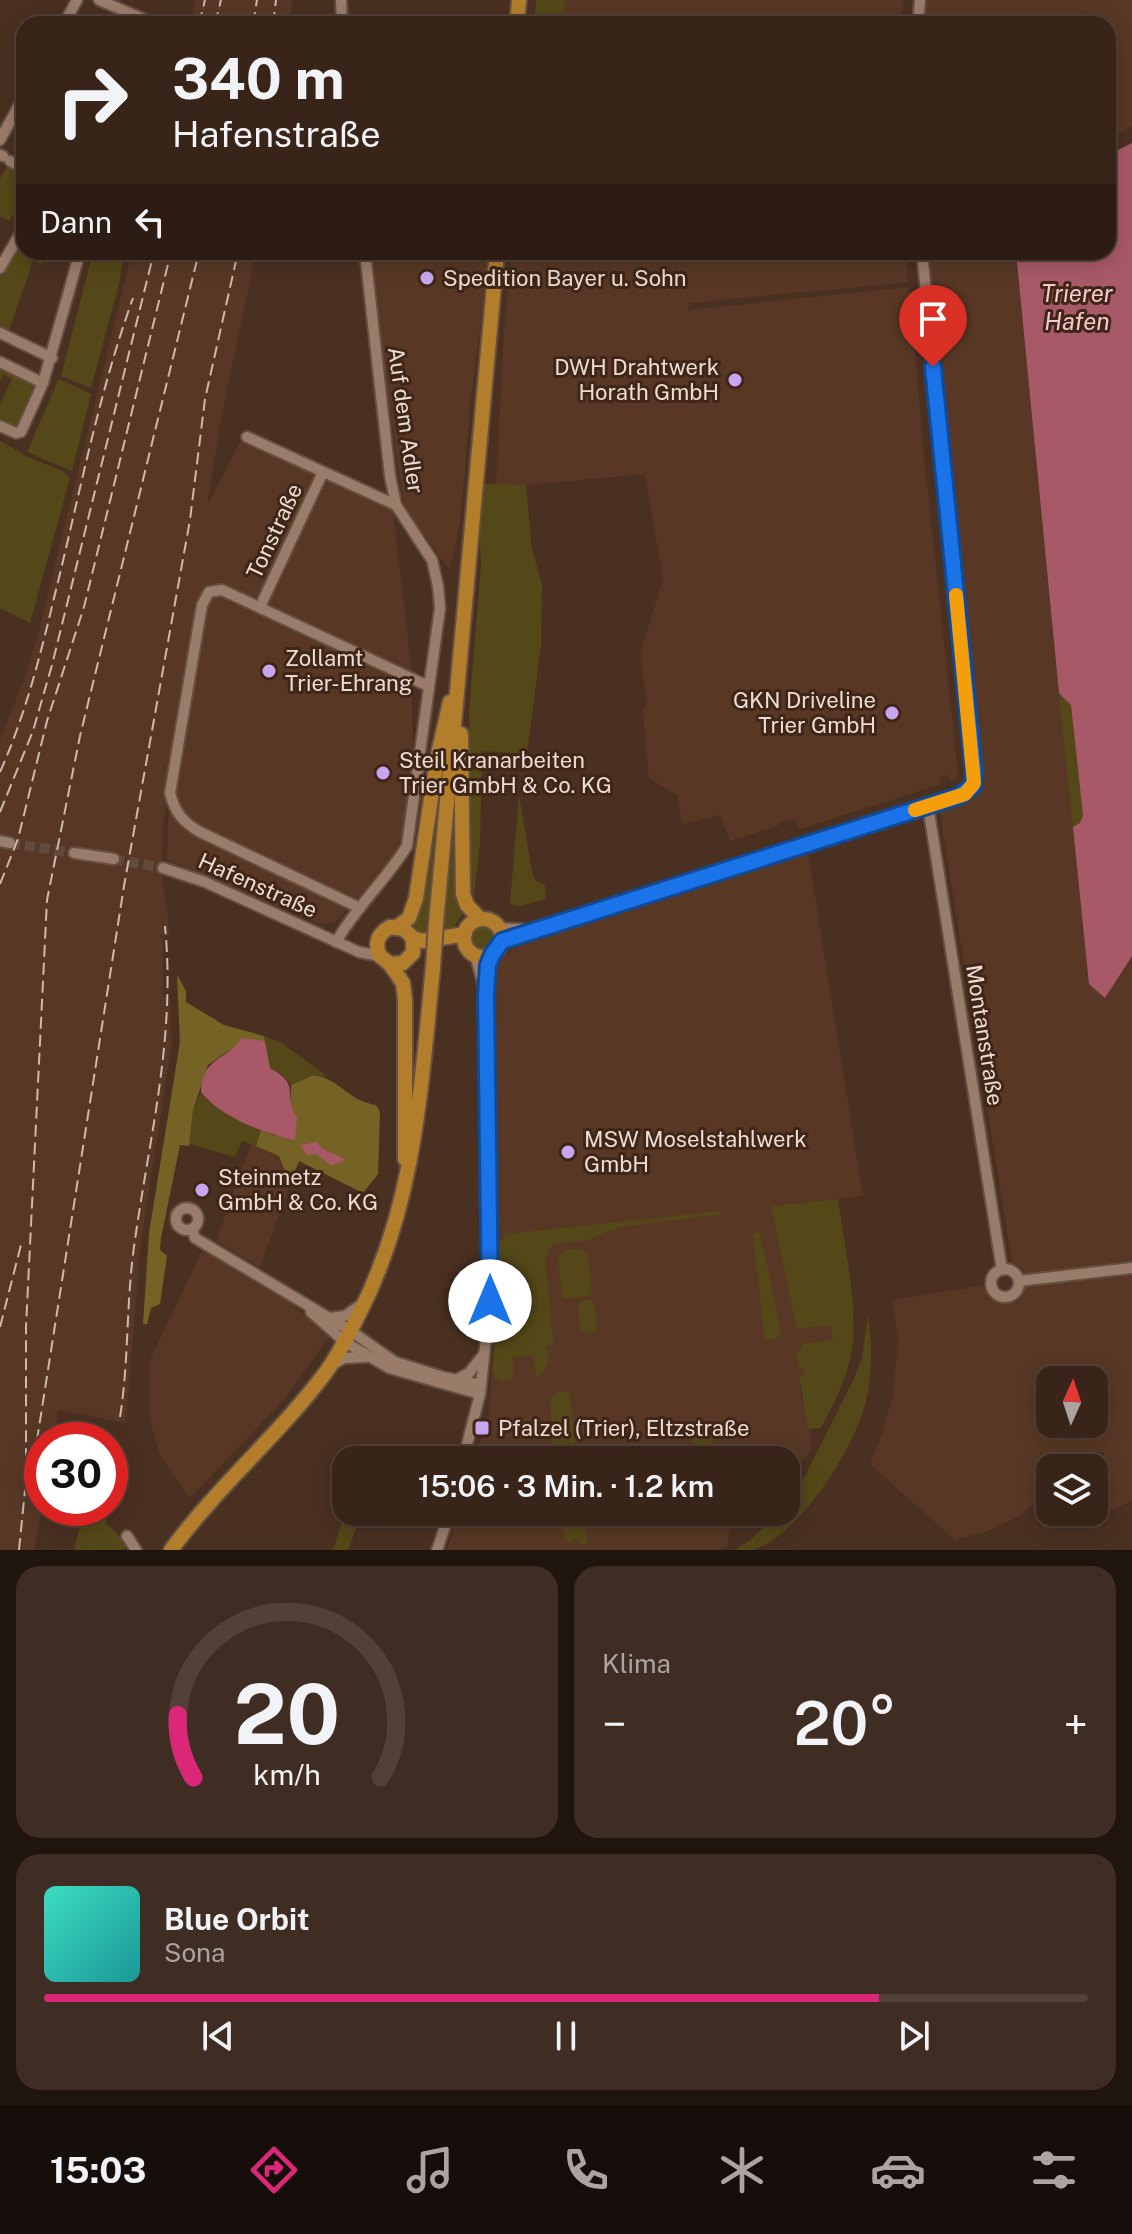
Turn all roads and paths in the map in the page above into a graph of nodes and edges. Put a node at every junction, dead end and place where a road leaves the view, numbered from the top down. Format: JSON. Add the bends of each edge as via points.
{"nodes":[{"id":1,"x":99,"y":0,"type":"edge"},
{"id":2,"x":136,"y":16,"type":"edge"},
{"id":3,"x":16,"y":111,"type":"edge"},
{"id":4,"x":0,"y":140,"type":"edge"},
{"id":5,"x":16,"y":241,"type":"edge"},
{"id":6,"x":78,"y":260,"type":"edge"},
{"id":7,"x":366,"y":260,"type":"edge"},
{"id":8,"x":496,"y":260,"type":"edge"},
{"id":9,"x":923,"y":260,"type":"edge"},
{"id":10,"x":0,"y":268,"type":"edge"},
{"id":11,"x":0,"y":333,"type":"edge"},
{"id":12,"x":52,"y":358,"type":"junction"},
{"id":13,"x":0,"y":362,"type":"edge"},
{"id":14,"x":43,"y":383,"type":"junction"},
{"id":15,"x":0,"y":426,"type":"edge"},
{"id":16,"x":247,"y":437,"type":"dead end"},
{"id":17,"x":323,"y":472,"type":"junction"},
{"id":18,"x":396,"y":505,"type":"junction"},
{"id":19,"x":260,"y":607,"type":"junction"},
{"id":20,"x":460,"y":671,"type":"junction"},
{"id":21,"x":428,"y":686,"type":"junction"},
{"id":22,"x":458,"y":687,"type":"junction"},
{"id":23,"x":928,"y":806,"type":"junction"},
{"id":24,"x":74,"y":853,"type":"tunnel mouth"},
{"id":25,"x":114,"y":859,"type":"tunnel mouth"},
{"id":26,"x":163,"y":868,"type":"tunnel mouth"},
{"id":27,"x":360,"y":908,"type":"junction"},
{"id":28,"x":480,"y":919,"type":"junction"},
{"id":29,"x":397,"y":927,"type":"junction"},
{"id":30,"x":465,"y":934,"type":"junction"},
{"id":31,"x":501,"y":935,"type":"junction"},
{"id":32,"x":336,"y":942,"type":"junction"},
{"id":33,"x":413,"y":946,"type":"junction"},
{"id":34,"x":472,"y":952,"type":"junction"},
{"id":35,"x":382,"y":954,"type":"junction"},
{"id":36,"x":492,"y":955,"type":"junction"},
{"id":37,"x":486,"y":995,"type":"junction"},
{"id":38,"x":405,"y":1188,"type":"junction"},
{"id":39,"x":192,"y":1229,"type":"dead end"},
{"id":40,"x":1132,"y":1268,"type":"edge"},
{"id":41,"x":1002,"y":1270,"type":"junction"},
{"id":42,"x":1019,"y":1281,"type":"junction"},
{"id":43,"x":287,"y":1293,"type":"junction"},
{"id":44,"x":366,"y":1300,"type":"junction"},
{"id":45,"x":329,"y":1318,"type":"junction"},
{"id":46,"x":348,"y":1337,"type":"junction"},
{"id":47,"x":486,"y":1353,"type":"junction"},
{"id":48,"x":368,"y":1357,"type":"junction"},
{"id":49,"x":330,"y":1366,"type":"junction"},
{"id":50,"x":458,"y":1379,"type":"junction"},
{"id":51,"x":480,"y":1389,"type":"junction"},
{"id":52,"x":466,"y":1446,"type":"edge"},
{"id":53,"x":443,"y":1526,"type":"edge"},
{"id":54,"x":127,"y":1536,"type":"dead end"},
{"id":55,"x":136,"y":1550,"type":"edge"},
{"id":56,"x":171,"y":1550,"type":"edge"},
{"id":57,"x":437,"y":1550,"type":"edge"}],
"edges":[{"from":1,"to":2,"type":"street"},
{"from":3,"to":4,"type":"street"},
{"from":5,"to":10,"type":"street"},
{"from":6,"to":12,"type":"street"},
{"from":7,"to":18,"type":"street","name":"Auf dem Adler"},
{"from":8,"to":20,"type":"main road"},
{"from":9,"to":23,"type":"street","via":[[974,772],[973,786],[965,794]]},
{"from":11,"to":12,"type":"street"},
{"from":12,"to":14,"type":"street"},
{"from":13,"to":14,"type":"street"},
{"from":14,"to":15,"type":"street","via":[[21,432]]},
{"from":16,"to":17,"type":"street"},
{"from":17,"to":18,"type":"street"},
{"from":17,"to":19,"type":"street","name":"Tonstraße"},
{"from":18,"to":21,"type":"street","name":"Auf dem Adler","via":[[432,560],[438,586],[440,608]]},
{"from":19,"to":21,"type":"street"},
{"from":19,"to":27,"type":"street","via":[[222,590],[205,598],[170,793],[175,811],[200,832]]},
{"from":20,"to":22,"type":"main road"},
{"from":20,"to":29,"type":"main road","via":[[444,723],[416,898],[409,918]]},
{"from":21,"to":27,"type":"street","name":"Auf dem Adler","via":[[407,846]]},
{"from":22,"to":28,"type":"main road","via":[[463,894]]},
{"from":22,"to":38,"type":"main road","bridge":true,"via":[[419,1112]]},
{"from":23,"to":31,"type":"street","via":[[532,931]]},
{"from":23,"to":41,"type":"street","name":"Montanstraße"},
{"from":24,"to":25,"type":"street"},
{"from":26,"to":32,"type":"street","name":"Hafenstraße"},
{"from":27,"to":32,"type":"street","name":"Auf dem Adler"},
{"from":28,"to":30,"type":"main road"},
{"from":28,"to":31,"type":"main road","via":[[491,921]]},
{"from":29,"to":33,"type":"main road","via":[[404,929]]},
{"from":29,"to":35,"type":"main road","via":[[384,931]]},
{"from":30,"to":33,"type":"main road"},
{"from":30,"to":34,"type":"main road"},
{"from":31,"to":36,"type":"main road"},
{"from":32,"to":35,"type":"street","name":"Hafenstraße"},
{"from":33,"to":34,"type":"main road","via":[[455,946]]},
{"from":33,"to":35,"type":"main road","via":[[403,963]]},
{"from":34,"to":36,"type":"main road"},
{"from":34,"to":37,"type":"street"},
{"from":35,"to":38,"type":"main road","via":[[403,983],[405,1000]]},
{"from":36,"to":37,"type":"street"},
{"from":37,"to":47,"type":"street"},
{"from":38,"to":44,"type":"main road"},
{"from":39,"to":43,"type":"street","via":[[195,1238]]},
{"from":40,"to":42,"type":"street"},
{"from":41,"to":42,"type":"street","via":[[1011,1271]]},
{"from":41,"to":42,"type":"street","via":[[992,1282],[997,1294],[1012,1295]]},
{"from":43,"to":45,"type":"street"},
{"from":43,"to":46,"type":"street"},
{"from":44,"to":45,"type":"street","via":[[345,1316]]},
{"from":44,"to":46,"type":"main road"},
{"from":45,"to":46,"type":"street"},
{"from":46,"to":48,"type":"street"},
{"from":46,"to":49,"type":"main road"},
{"from":46,"to":50,"type":"street","via":[[414,1370]]},
{"from":47,"to":50,"type":"street"},
{"from":47,"to":51,"type":"street"},
{"from":48,"to":49,"type":"street","via":[[344,1358]]},
{"from":48,"to":51,"type":"street","via":[[413,1376]]},
{"from":49,"to":56,"type":"main road"},
{"from":50,"to":51,"type":"street"},
{"from":51,"to":52,"type":"street"},
{"from":53,"to":57,"type":"street"},
{"from":54,"to":55,"type":"street"}]}
